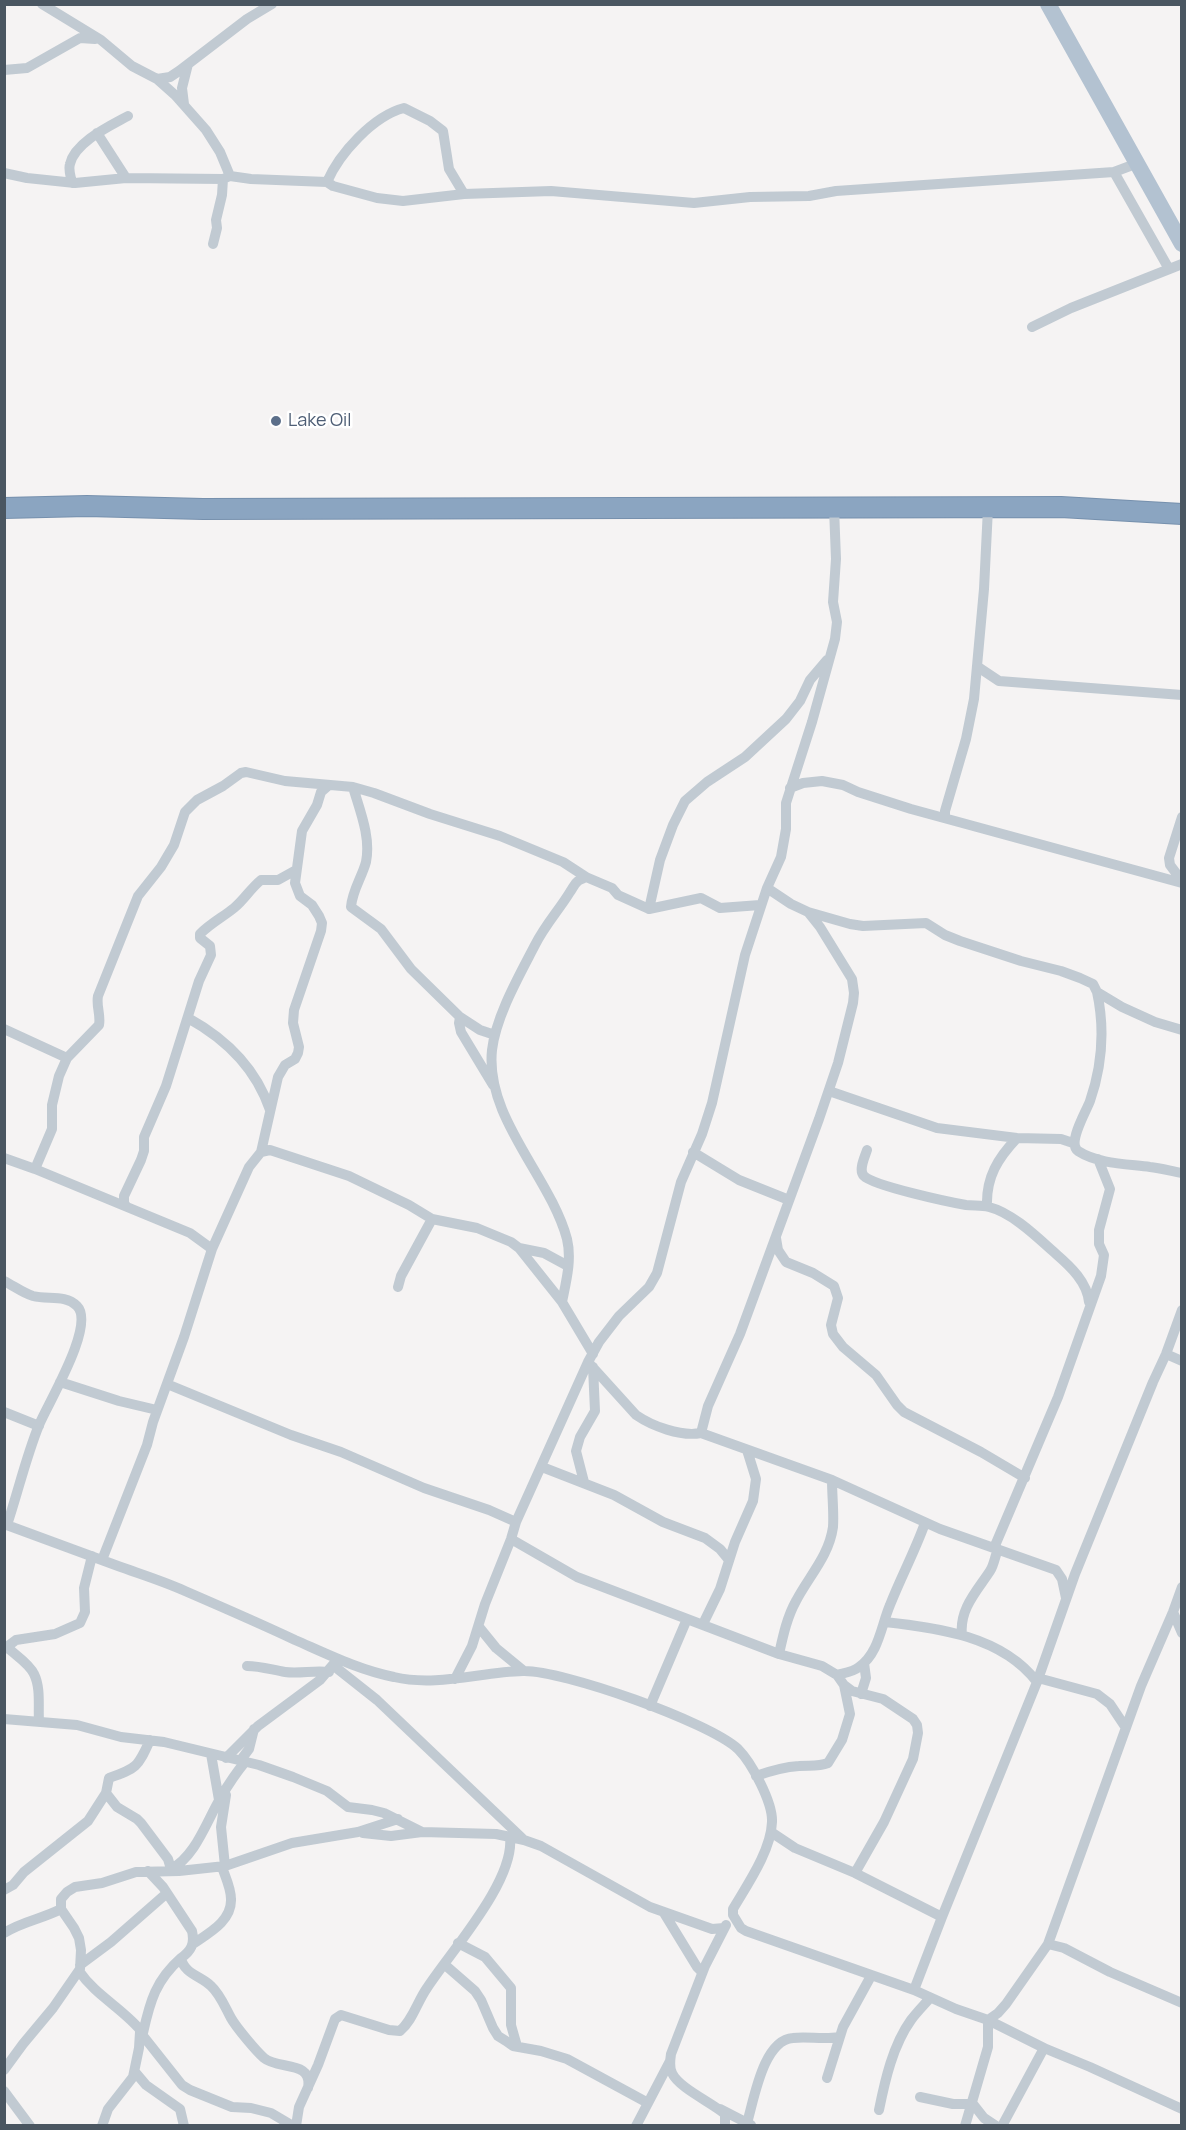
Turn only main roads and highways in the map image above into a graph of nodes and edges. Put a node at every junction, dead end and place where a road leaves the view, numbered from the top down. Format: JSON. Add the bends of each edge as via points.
{"nodes":[{"id":1,"x":1048,"y":4,"type":"edge"},
{"id":2,"x":1182,"y":244,"type":"edge"},
{"id":3,"x":4,"y":508,"type":"edge"},
{"id":4,"x":1182,"y":514,"type":"edge"}],
"edges":[{"from":1,"to":2,"type":"main road"},
{"from":3,"to":4,"type":"highway","via":[[1061,507]]}]}
